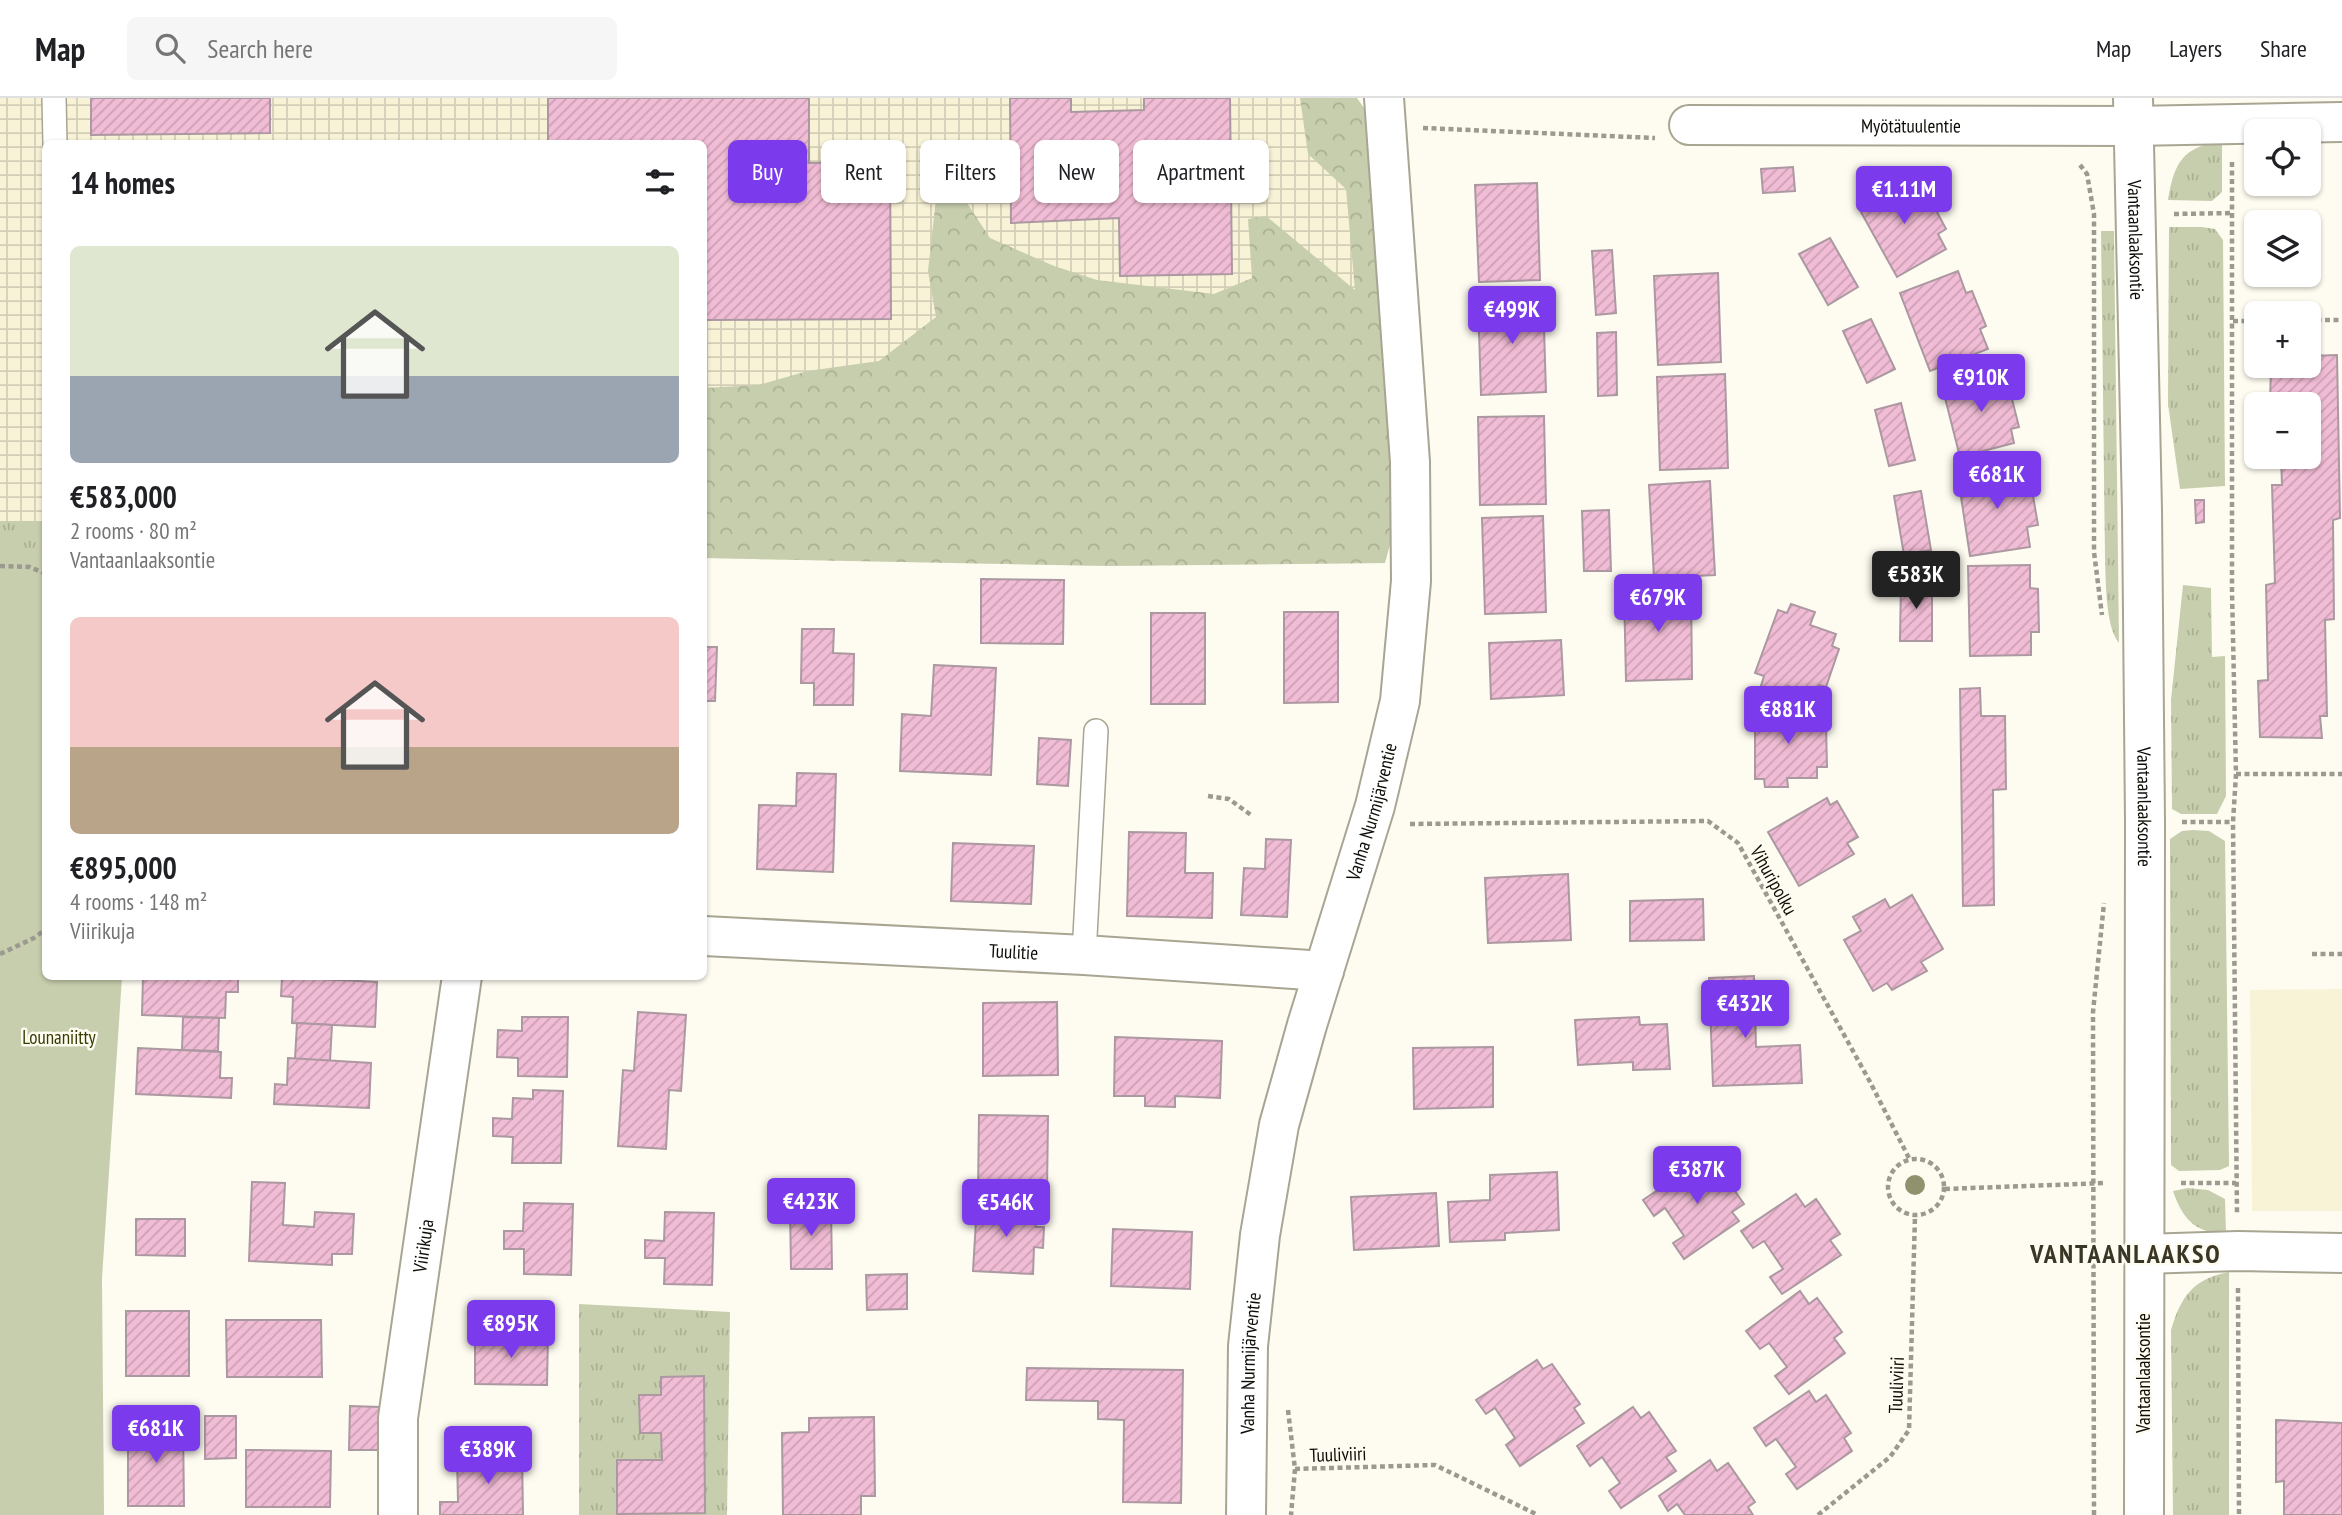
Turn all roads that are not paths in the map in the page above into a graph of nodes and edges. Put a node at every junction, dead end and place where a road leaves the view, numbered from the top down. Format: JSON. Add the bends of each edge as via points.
{"nodes":[{"id":1,"x":54,"y":98,"type":"edge"},
{"id":2,"x":1384,"y":98,"type":"edge"},
{"id":3,"x":2133,"y":112,"type":"edge"},
{"id":4,"x":2342,"y":122,"type":"edge"},
{"id":5,"x":1678,"y":132,"type":"road end"},
{"id":6,"x":55,"y":140,"type":"edge"},
{"id":7,"x":1096,"y":731,"type":"dead end"},
{"id":8,"x":707,"y":936,"type":"edge"},
{"id":9,"x":1084,"y":954,"type":"junction"},
{"id":10,"x":1324,"y":971,"type":"junction"},
{"id":11,"x":461,"y":980,"type":"edge"},
{"id":12,"x":2342,"y":1253,"type":"edge"},
{"id":13,"x":2143,"y":1254,"type":"junction"},
{"id":14,"x":398,"y":1515,"type":"edge"},
{"id":15,"x":1246,"y":1515,"type":"edge"},
{"id":16,"x":2144,"y":1515,"type":"edge"}],
"edges":[{"from":1,"to":6,"type":"lane"},
{"from":2,"to":10,"type":"street","name":"Vanha Nurmijärventie","via":[[1410,462],[1411,581],[1400,701],[1375,806]]},
{"from":3,"to":4,"type":"street","name":"Myötätuulentie","via":[[2232,124]]},
{"from":3,"to":5,"type":"street","name":"Myötätuulentie"},
{"from":3,"to":13,"type":"street","name":"Vantaanlaaksontie","via":[[2143,523]]},
{"from":7,"to":9,"type":"lane"},
{"from":8,"to":9,"type":"street","name":"Tuulitie"},
{"from":9,"to":10,"type":"street","name":"Tuulitie"},
{"from":10,"to":15,"type":"street","name":"Vanha Nurmijärventie","via":[[1279,1125],[1260,1236],[1248,1346]]},
{"from":11,"to":14,"type":"street","name":"Viirikuja","via":[[398,1418]]},
{"from":12,"to":13,"type":"street"},
{"from":13,"to":16,"type":"street","name":"Vantaanlaaksontie"}]}
